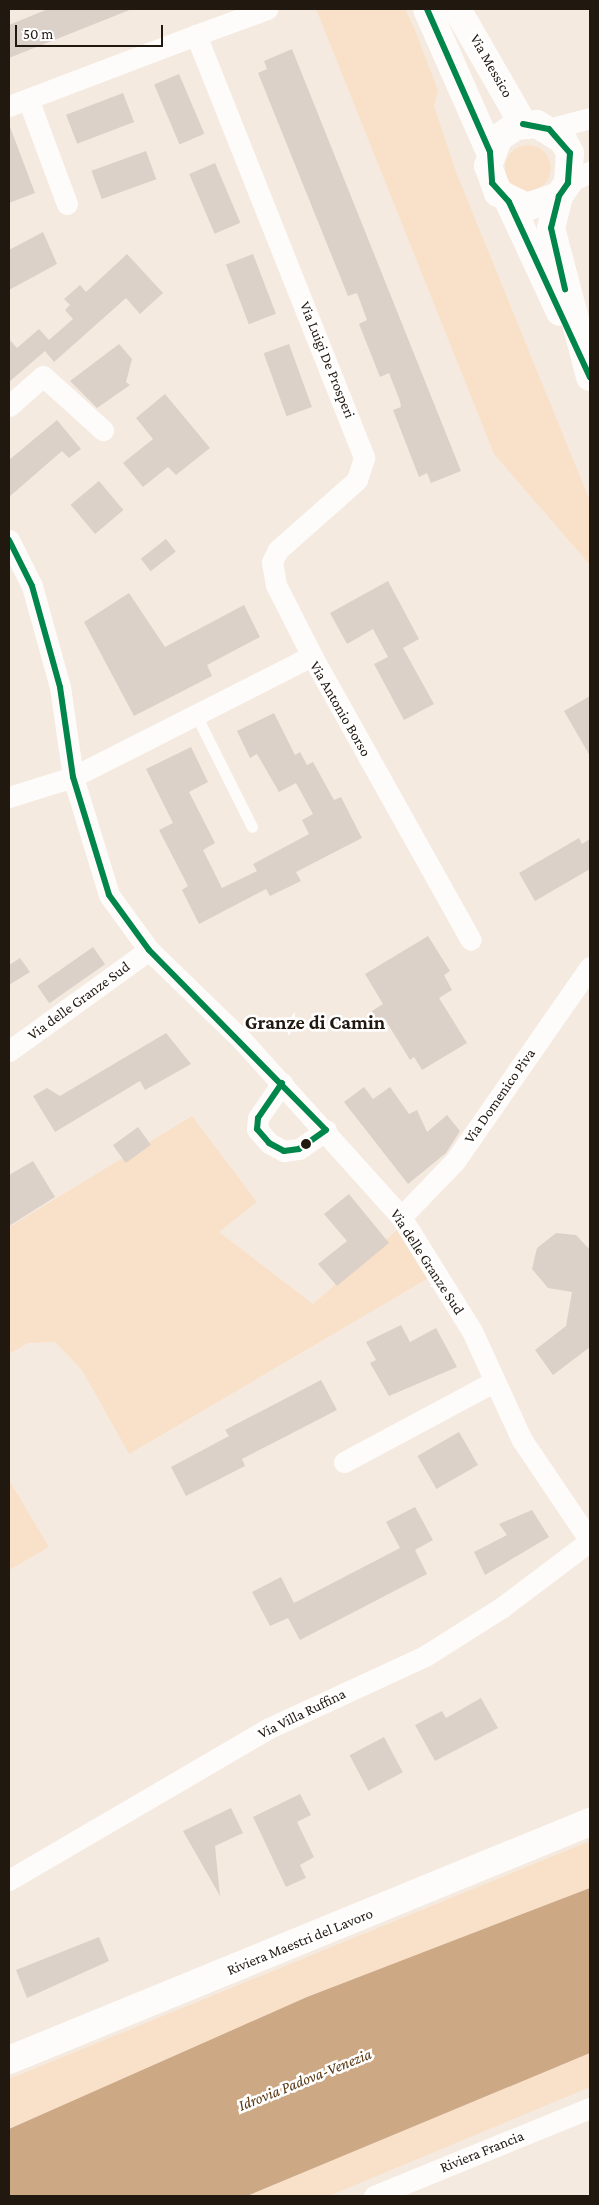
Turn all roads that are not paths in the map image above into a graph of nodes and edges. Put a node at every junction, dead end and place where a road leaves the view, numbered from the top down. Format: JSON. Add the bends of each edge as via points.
{"nodes":[{"id":1,"x":267,"y":9,"type":"edge"},
{"id":2,"x":427,"y":9,"type":"edge"},
{"id":3,"x":457,"y":9,"type":"edge"},
{"id":4,"x":196,"y":36,"type":"junction"},
{"id":5,"x":28,"y":99,"type":"junction"},
{"id":6,"x":9,"y":106,"type":"edge"},
{"id":7,"x":590,"y":118,"type":"edge"},
{"id":8,"x":536,"y":126,"type":"junction"},
{"id":9,"x":490,"y":152,"type":"junction"},
{"id":10,"x":572,"y":184,"type":"edge"},
{"id":11,"x":509,"y":202,"type":"junction"},
{"id":12,"x":67,"y":204,"type":"dead end"},
{"id":13,"x":578,"y":345,"type":"junction"},
{"id":14,"x":590,"y":377,"type":"edge"},
{"id":15,"x":9,"y":406,"type":"edge"},
{"id":16,"x":103,"y":430,"type":"dead end"},
{"id":17,"x":9,"y":540,"type":"edge"},
{"id":18,"x":312,"y":656,"type":"junction"},
{"id":19,"x":196,"y":715,"type":"junction"},
{"id":20,"x":73,"y":777,"type":"junction"},
{"id":21,"x":9,"y":798,"type":"edge"},
{"id":22,"x":252,"y":827,"type":"dead end"},
{"id":23,"x":471,"y":940,"type":"dead end"},
{"id":24,"x":149,"y":950,"type":"junction"},
{"id":25,"x":590,"y":967,"type":"edge"},
{"id":26,"x":9,"y":1051,"type":"edge"},
{"id":27,"x":282,"y":1083,"type":"junction"},
{"id":28,"x":326,"y":1130,"type":"junction"},
{"id":29,"x":401,"y":1217,"type":"junction"},
{"id":30,"x":493,"y":1382,"type":"junction"},
{"id":31,"x":344,"y":1462,"type":"dead end"},
{"id":32,"x":590,"y":1541,"type":"edge"},
{"id":33,"x":590,"y":1822,"type":"edge"},
{"id":34,"x":9,"y":1880,"type":"edge"},
{"id":35,"x":9,"y":2060,"type":"edge"},
{"id":36,"x":590,"y":2108,"type":"edge"},
{"id":37,"x":374,"y":2196,"type":"edge"}],
"edges":[{"from":1,"to":4,"type":"street"},
{"from":2,"to":9,"type":"street","name":"Via Messico"},
{"from":3,"to":8,"type":"street","name":"Via Messico"},
{"from":4,"to":5,"type":"street"},
{"from":4,"to":18,"type":"street","name":"Via Luigi De Prosperi","via":[[364,458],[357,480],[278,550],[272,562],[276,586]]},
{"from":5,"to":6,"type":"street"},
{"from":5,"to":12,"type":"street"},
{"from":7,"to":8,"type":"street"},
{"from":8,"to":9,"type":"street","via":[[498,138]]},
{"from":8,"to":10,"type":"street","name":"Via Messico","via":[[570,153]]},
{"from":9,"to":11,"type":"street","name":"Via Messico","via":[[492,183]]},
{"from":10,"to":11,"type":"street","via":[[541,206]]},
{"from":10,"to":13,"type":"street","name":"Via Messico","via":[[551,228]]},
{"from":11,"to":13,"type":"street","name":"Via Messico","via":[[533,261]]},
{"from":13,"to":14,"type":"street","name":"Via Messico"},
{"from":15,"to":16,"type":"street","via":[[44,376]]},
{"from":17,"to":20,"type":"street","name":"Via delle Granze Sud","via":[[32,586],[60,688]]},
{"from":18,"to":19,"type":"street","name":"Via Antonio Borso"},
{"from":18,"to":23,"type":"street","name":"Via Antonio Borso"},
{"from":19,"to":20,"type":"street","name":"Via Antonio Borso"},
{"from":19,"to":22,"type":"lane"},
{"from":20,"to":21,"type":"street","name":"Via Antonio Borso"},
{"from":20,"to":24,"type":"street","name":"Via delle Granze Sud","via":[[109,895]]},
{"from":24,"to":26,"type":"street","name":"Via delle Granze Sud"},
{"from":24,"to":27,"type":"street","name":"Via delle Granze Sud"},
{"from":25,"to":29,"type":"street","name":"Via Domenico Piva","via":[[456,1161]]},
{"from":27,"to":28,"type":"street","name":"Via delle Granze Sud"},
{"from":27,"to":28,"type":"street","via":[[258,1118],[257,1130],[269,1143],[284,1151],[299,1148]]},
{"from":28,"to":29,"type":"street","name":"Via delle Granze Sud"},
{"from":29,"to":30,"type":"street","name":"Via delle Granze Sud","via":[[472,1331]]},
{"from":30,"to":31,"type":"street"},
{"from":30,"to":32,"type":"street","name":"Via delle Granze Sud","via":[[522,1440]]},
{"from":32,"to":34,"type":"street","name":"Via Villa Ruffina","via":[[501,1608],[425,1656],[267,1729]]},
{"from":33,"to":35,"type":"street","name":"Riviera Maestri del Lavoro"},
{"from":36,"to":37,"type":"street","name":"Riviera Francia"}]}
